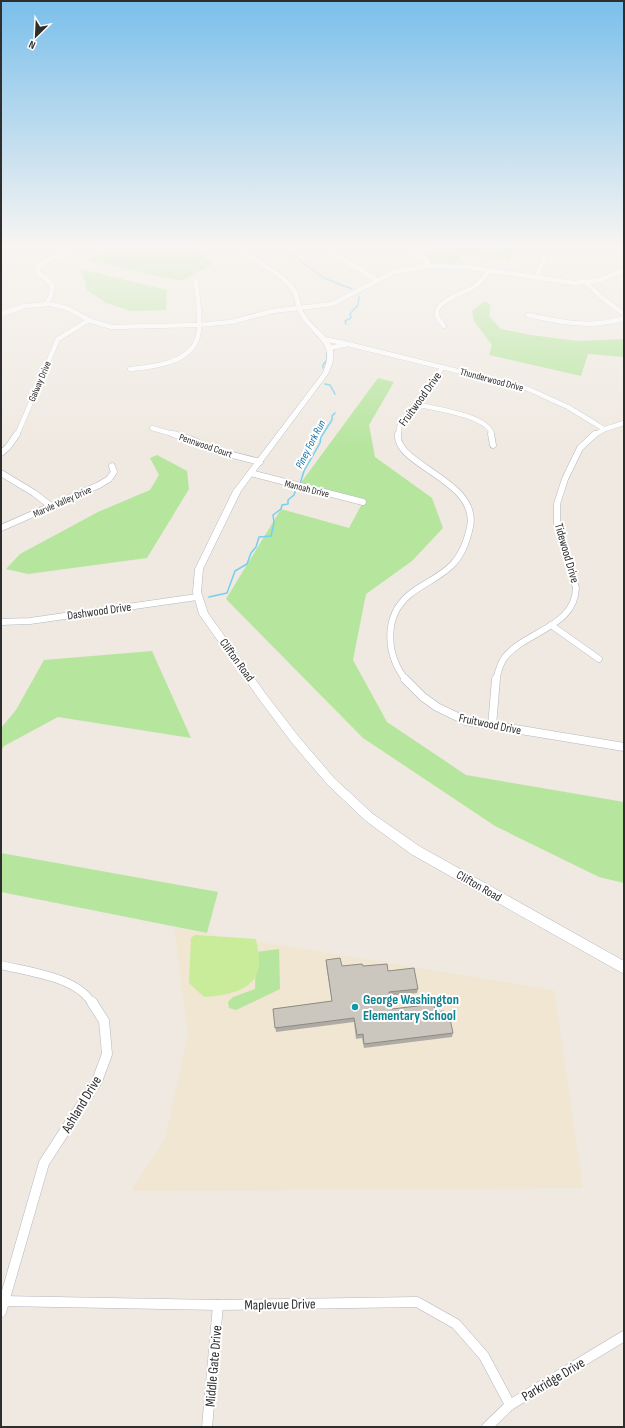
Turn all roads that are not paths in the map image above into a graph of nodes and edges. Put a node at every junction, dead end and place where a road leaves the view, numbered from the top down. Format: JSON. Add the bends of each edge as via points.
{"nodes":[{"id":1,"x":80,"y":315,"type":"edge"},
{"id":2,"x":198,"y":315,"type":"edge"},
{"id":3,"x":256,"y":315,"type":"edge"},
{"id":4,"x":302,"y":315,"type":"edge"},
{"id":5,"x":438,"y":315,"type":"edge"},
{"id":6,"x":528,"y":316,"type":"dead end"},
{"id":7,"x":624,"y":318,"type":"edge"},
{"id":8,"x":89,"y":320,"type":"junction"},
{"id":9,"x":198,"y":325,"type":"junction"},
{"id":10,"x":444,"y":326,"type":"dead end"},
{"id":11,"x":324,"y":339,"type":"junction"},
{"id":12,"x":348,"y":344,"type":"junction"},
{"id":13,"x":330,"y":348,"type":"junction"},
{"id":14,"x":443,"y":367,"type":"junction"},
{"id":15,"x":130,"y":369,"type":"dead end"},
{"id":16,"x":415,"y":404,"type":"junction"},
{"id":17,"x":624,"y":423,"type":"edge"},
{"id":18,"x":152,"y":428,"type":"dead end"},
{"id":19,"x":604,"y":429,"type":"junction"},
{"id":20,"x":493,"y":445,"type":"dead end"},
{"id":21,"x":1,"y":453,"type":"edge"},
{"id":22,"x":260,"y":462,"type":"junction"},
{"id":23,"x":112,"y":466,"type":"dead end"},
{"id":24,"x":251,"y":473,"type":"junction"},
{"id":25,"x":1,"y":474,"type":"edge"},
{"id":26,"x":363,"y":502,"type":"dead end"},
{"id":27,"x":50,"y":506,"type":"junction"},
{"id":28,"x":1,"y":528,"type":"edge"},
{"id":29,"x":197,"y":597,"type":"junction"},
{"id":30,"x":2,"y":623,"type":"edge"},
{"id":31,"x":551,"y":625,"type":"junction"},
{"id":32,"x":599,"y":659,"type":"dead end"},
{"id":33,"x":492,"y":726,"type":"junction"},
{"id":34,"x":624,"y":747,"type":"edge"},
{"id":35,"x":1,"y":965,"type":"edge"},
{"id":36,"x":624,"y":968,"type":"edge"},
{"id":37,"x":2,"y":1305,"type":"edge"},
{"id":38,"x":218,"y":1305,"type":"junction"},
{"id":39,"x":624,"y":1336,"type":"edge"},
{"id":40,"x":510,"y":1405,"type":"junction"},
{"id":41,"x":207,"y":1427,"type":"edge"},
{"id":42,"x":487,"y":1427,"type":"edge"}],
"edges":[{"from":1,"to":8,"type":"street"},
{"from":2,"to":9,"type":"street"},
{"from":3,"to":9,"type":"street","via":[[231,322]]},
{"from":4,"to":11,"type":"main road"},
{"from":5,"to":10,"type":"street"},
{"from":6,"to":7,"type":"street","via":[[576,325],[605,324]]},
{"from":8,"to":9,"type":"street","via":[[115,327]]},
{"from":8,"to":21,"type":"street","name":"Galway Drive","via":[[58,339],[16,437]]},
{"from":9,"to":15,"type":"street","via":[[197,342],[174,360]]},
{"from":11,"to":12,"type":"street","name":"Thunderwood Drive"},
{"from":11,"to":13,"type":"main road"},
{"from":12,"to":13,"type":"street","name":"Thunderwood Drive"},
{"from":12,"to":14,"type":"street","name":"Thunderwood Drive"},
{"from":13,"to":22,"type":"main road","name":"Clifton Road","via":[[332,360],[328,370]]},
{"from":14,"to":16,"type":"street","name":"Fruitwood Drive"},
{"from":14,"to":19,"type":"street","name":"Thunderwood Drive","via":[[526,388],[568,407]]},
{"from":16,"to":20,"type":"street","via":[[479,421],[491,431]]},
{"from":16,"to":33,"type":"street","name":"Fruitwood Drive","via":[[397,431],[399,446],[414,460],[450,483],[459,493],[469,510],[470,531],[454,564],[445,573],[408,596],[399,606],[390,634],[391,648],[395,663],[414,690],[429,703],[466,721]]},
{"from":17,"to":19,"type":"street","name":"Tidewood Drive"},
{"from":18,"to":22,"type":"street","name":"Pennwood Court","via":[[190,438],[216,451]]},
{"from":19,"to":31,"type":"street","name":"Tidewood Drive","via":[[584,442],[580,448],[557,503],[558,529],[576,584],[576,594],[573,605]]},
{"from":22,"to":24,"type":"main road","name":"Clifton Road"},
{"from":23,"to":27,"type":"street","name":"Marvle Valley Drive","via":[[114,472],[109,479]]},
{"from":24,"to":26,"type":"street","name":"Manoah Drive"},
{"from":24,"to":29,"type":"main road","name":"Clifton Road","via":[[229,506],[200,569]]},
{"from":25,"to":27,"type":"street","via":[[34,493]]},
{"from":27,"to":28,"type":"street","name":"Marvle Valley Drive"},
{"from":29,"to":30,"type":"street","name":"Dashwood Drive"},
{"from":29,"to":36,"type":"main road","name":"Clifton Road","via":[[204,614],[299,744],[334,786],[360,811],[415,850]]},
{"from":31,"to":32,"type":"street"},
{"from":31,"to":33,"type":"street","name":"Tidewood Drive","via":[[514,648],[504,658],[498,671]]},
{"from":33,"to":34,"type":"street","name":"Fruitwood Drive"},
{"from":35,"to":37,"type":"street","name":"Ashland Drive","via":[[68,982],[88,996],[104,1021],[106,1054],[97,1081],[44,1163]]},
{"from":37,"to":38,"type":"street","name":"Maplevue Drive"},
{"from":38,"to":40,"type":"street","name":"Maplevue Drive","via":[[417,1302],[456,1324],[484,1356]]},
{"from":38,"to":41,"type":"street","name":"Middle Gate Drive"},
{"from":39,"to":40,"type":"street","name":"Parkridge Drive"},
{"from":40,"to":42,"type":"street","name":"Parkridge Drive"}]}
